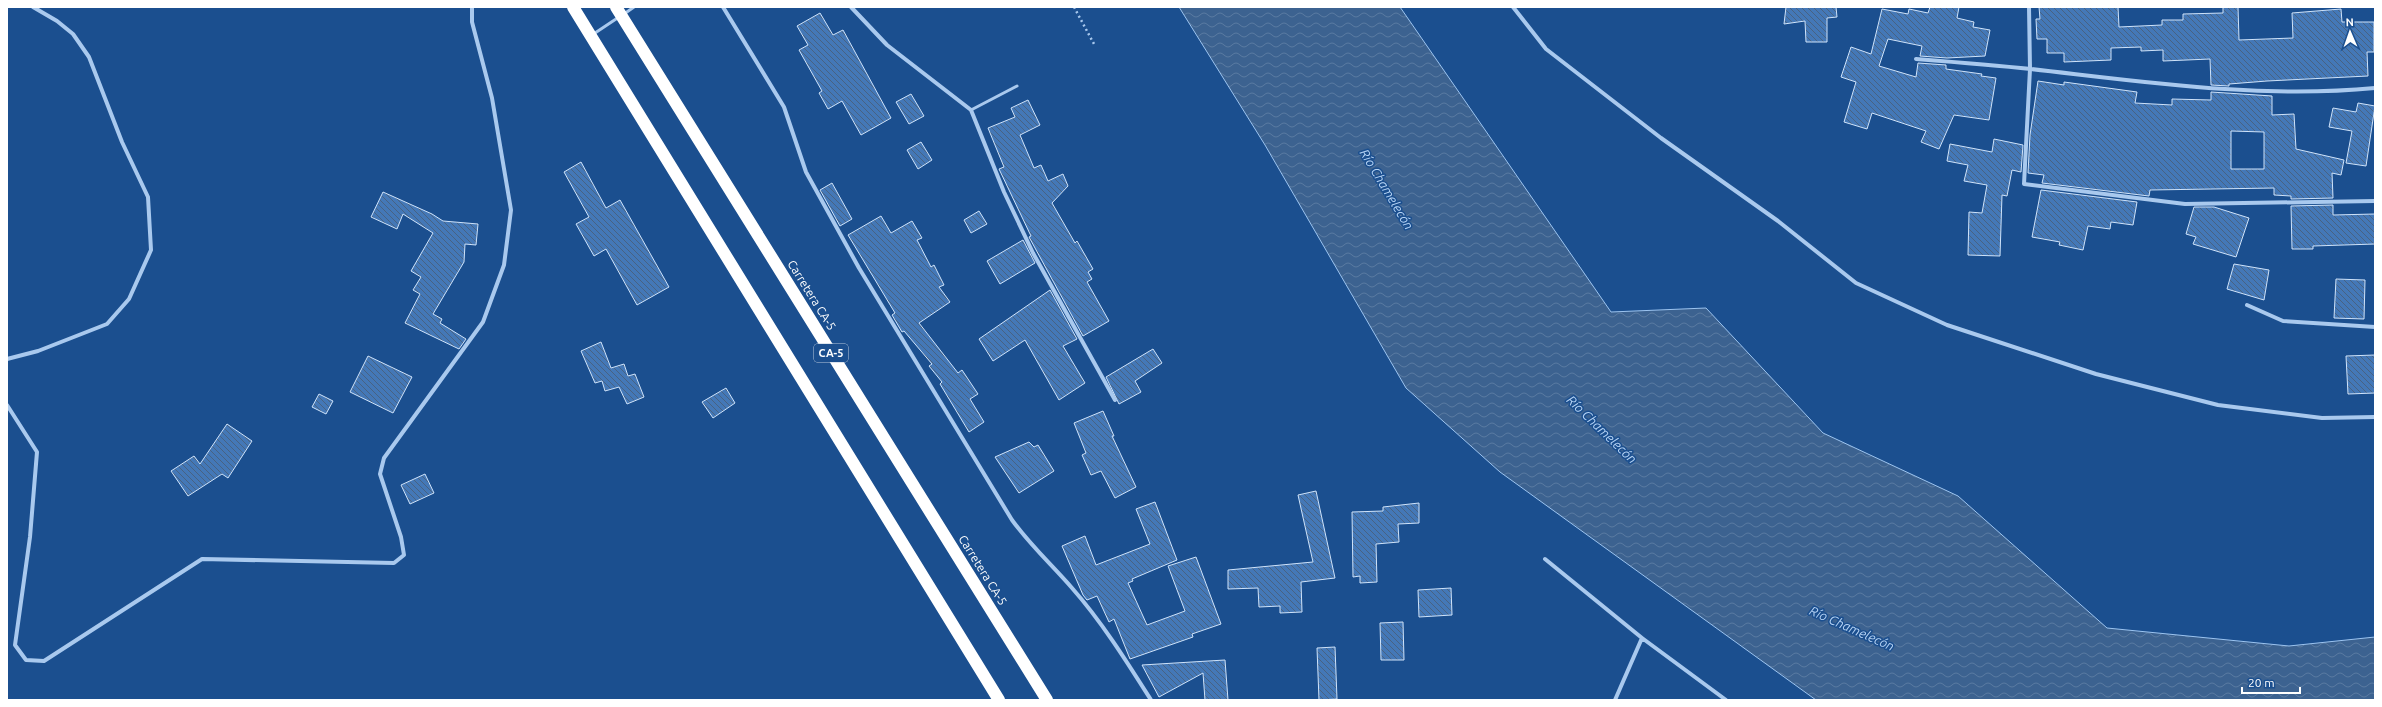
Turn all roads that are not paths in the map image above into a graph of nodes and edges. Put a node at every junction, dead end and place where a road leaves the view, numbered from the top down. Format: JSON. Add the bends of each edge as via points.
{"nodes":[{"id":1,"x":33,"y":7,"type":"edge"},
{"id":2,"x":472,"y":7,"type":"edge"},
{"id":3,"x":574,"y":7,"type":"edge"},
{"id":4,"x":634,"y":7,"type":"edge"},
{"id":5,"x":723,"y":7,"type":"edge"},
{"id":6,"x":851,"y":7,"type":"edge"},
{"id":7,"x":1513,"y":7,"type":"edge"},
{"id":8,"x":2029,"y":7,"type":"edge"},
{"id":9,"x":619,"y":11,"type":"edge"},
{"id":10,"x":591,"y":36,"type":"junction"},
{"id":11,"x":1916,"y":59,"type":"dead end"},
{"id":12,"x":2030,"y":69,"type":"junction"},
{"id":13,"x":1017,"y":86,"type":"dead end"},
{"id":14,"x":2375,"y":88,"type":"edge"},
{"id":15,"x":971,"y":110,"type":"junction"},
{"id":16,"x":2375,"y":201,"type":"edge"},
{"id":17,"x":2247,"y":305,"type":"dead end"},
{"id":18,"x":2375,"y":327,"type":"edge"},
{"id":19,"x":7,"y":359,"type":"edge"},
{"id":20,"x":1115,"y":400,"type":"dead end"},
{"id":21,"x":7,"y":405,"type":"edge"},
{"id":22,"x":2375,"y":417,"type":"edge"},
{"id":23,"x":1545,"y":559,"type":"dead end"},
{"id":24,"x":1642,"y":638,"type":"junction"},
{"id":25,"x":999,"y":700,"type":"edge"},
{"id":26,"x":1047,"y":700,"type":"edge"},
{"id":27,"x":1151,"y":700,"type":"edge"},
{"id":28,"x":1615,"y":700,"type":"edge"},
{"id":29,"x":1726,"y":700,"type":"edge"}],
"edges":[{"from":1,"to":19,"type":"street","via":[[73,34],[89,57],[122,142],[148,197],[151,250],[129,299],[106,324]]},
{"from":2,"to":21,"type":"street","via":[[472,22],[492,98],[511,210],[504,265],[483,322],[384,458],[380,474],[401,537],[404,556],[394,562],[202,559],[44,661],[26,660],[15,644],[30,537],[38,452]]},
{"from":3,"to":10,"type":"highway"},
{"from":4,"to":9,"type":"lane"},
{"from":5,"to":27,"type":"street","via":[[784,107],[806,172],[859,268],[1012,520],[1094,616]]},
{"from":6,"to":15,"type":"street","via":[[887,45]]},
{"from":7,"to":22,"type":"street","via":[[1546,50],[1661,138],[1778,221],[1856,283],[1947,325],[2096,374],[2218,404],[2322,418]]},
{"from":8,"to":12,"type":"street"},
{"from":9,"to":10,"type":"lane"},
{"from":9,"to":26,"type":"highway","name":"Carretera CA-5","number":"CA-5"},
{"from":10,"to":25,"type":"highway"},
{"from":11,"to":12,"type":"street"},
{"from":12,"to":14,"type":"street","via":[[2169,86],[2264,92],[2330,92]]},
{"from":12,"to":16,"type":"street","via":[[2024,184],[2185,204]]},
{"from":13,"to":15,"type":"lane"},
{"from":15,"to":20,"type":"street","via":[[1004,192],[1033,253]]},
{"from":17,"to":18,"type":"street","via":[[2283,321]]},
{"from":23,"to":24,"type":"street"},
{"from":24,"to":28,"type":"street"},
{"from":24,"to":29,"type":"street"}]}
